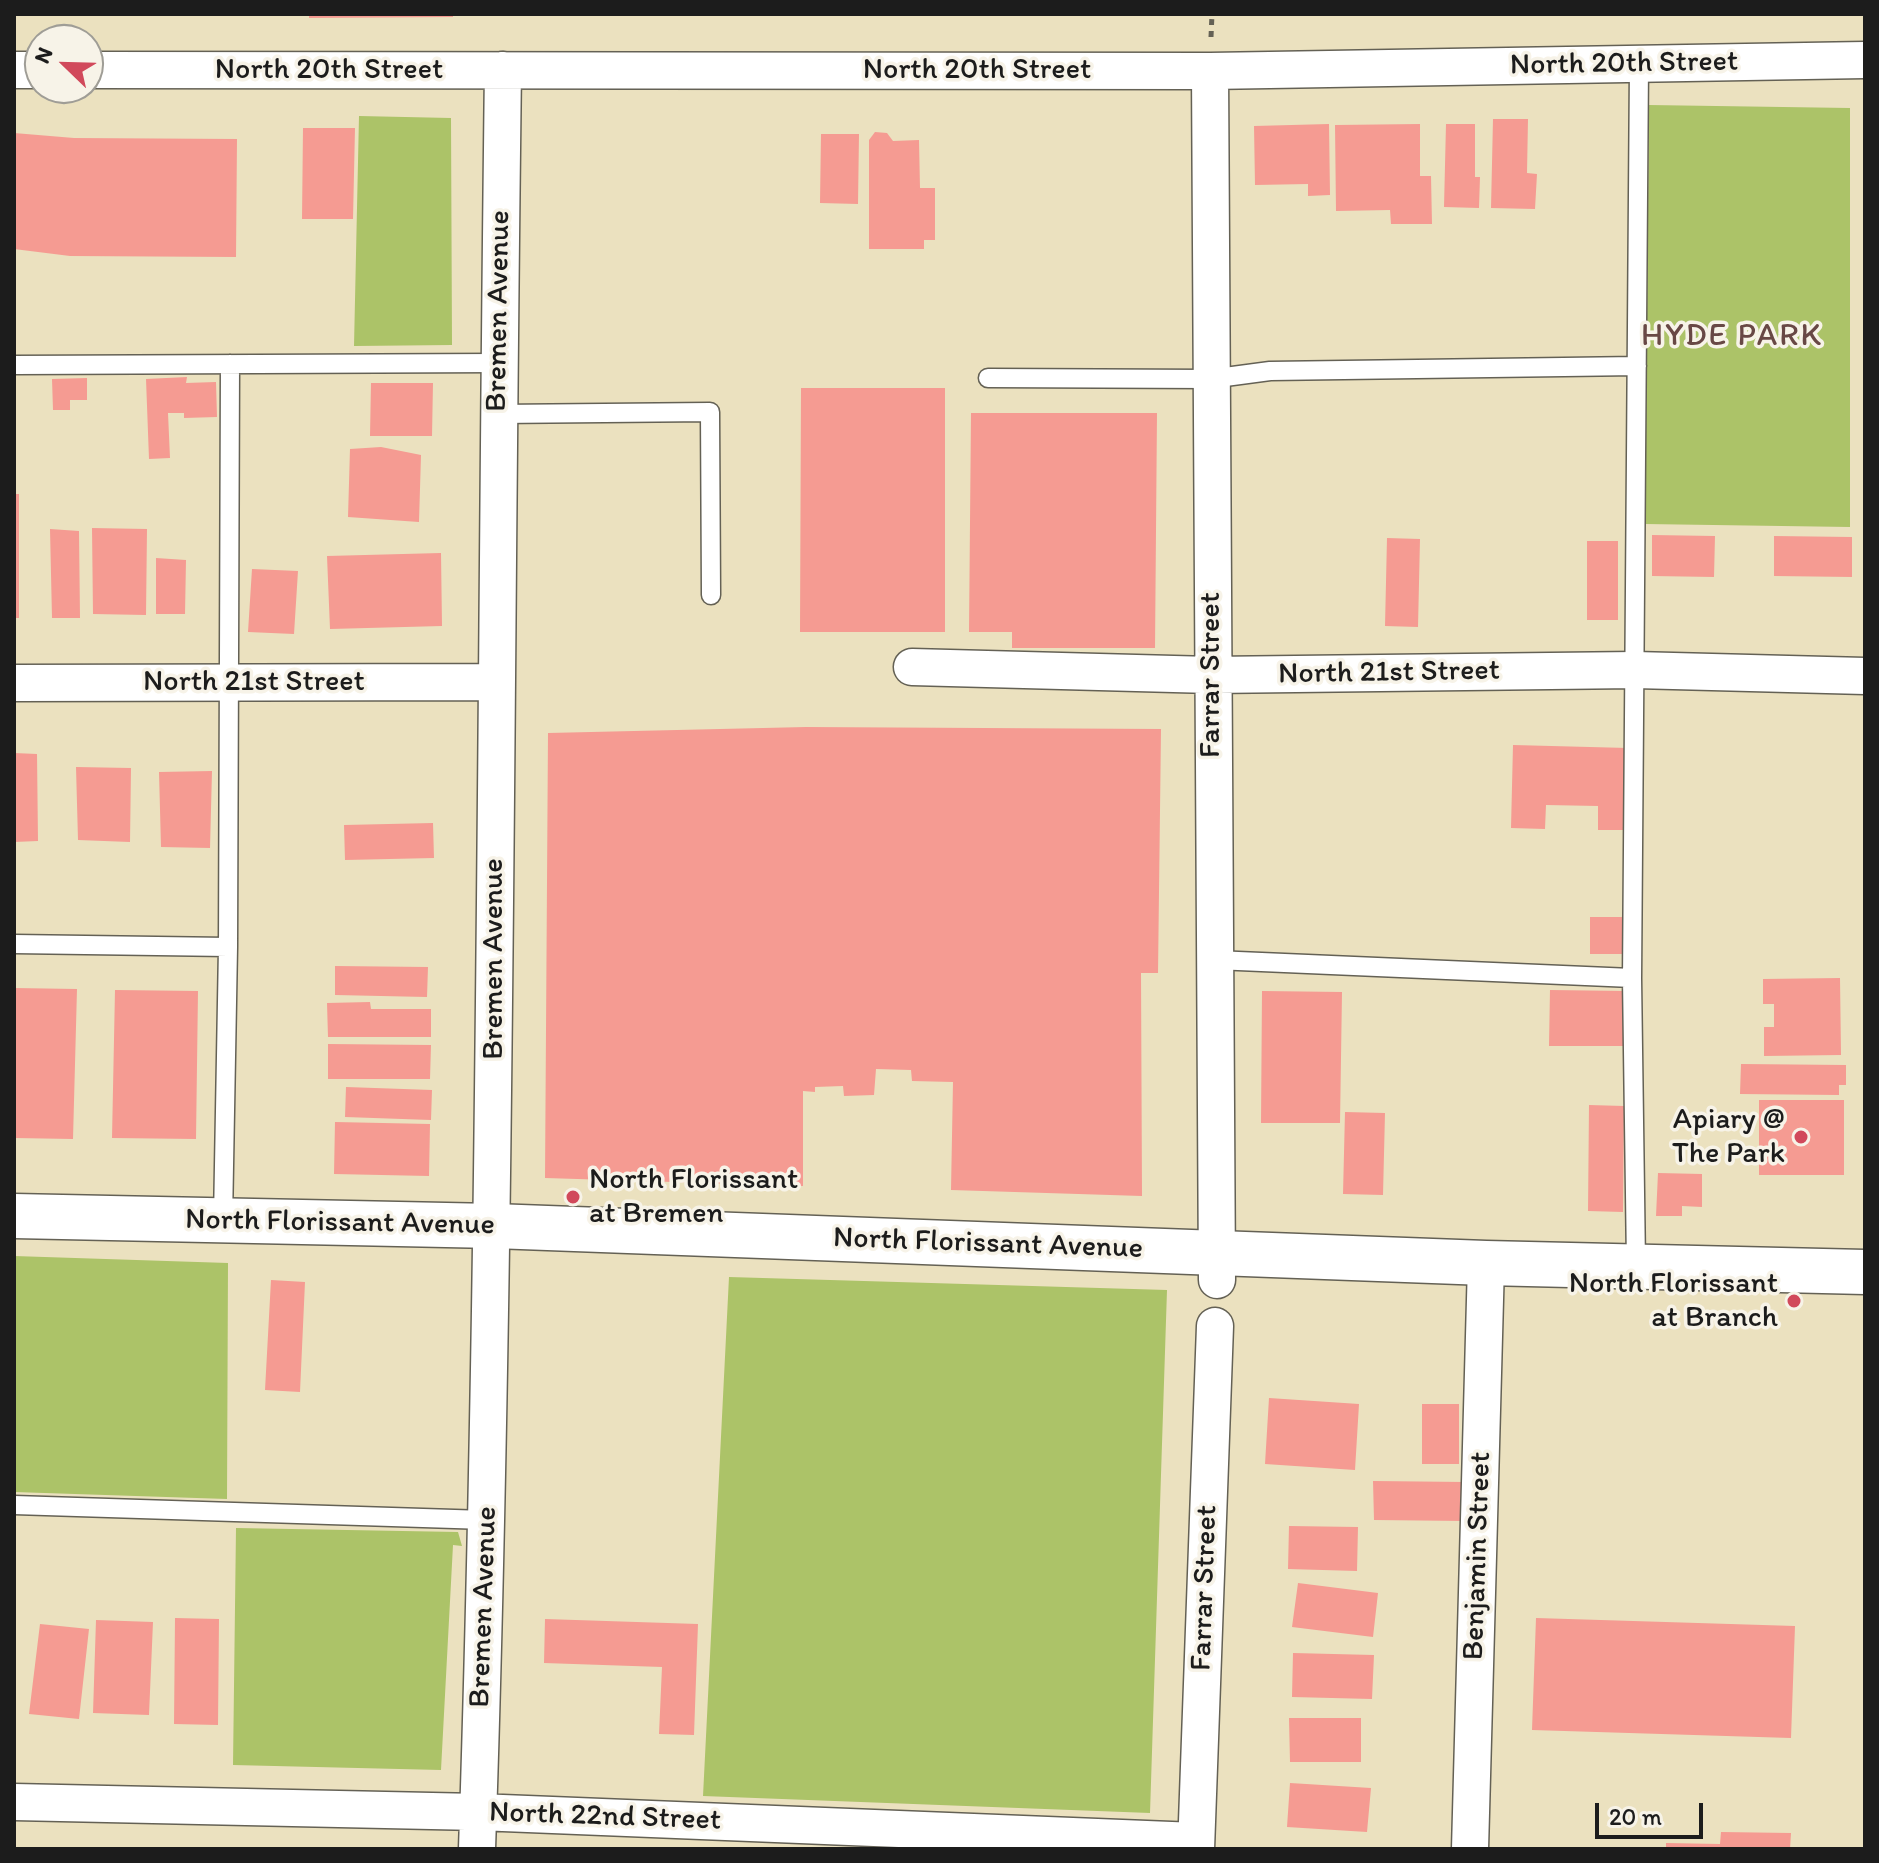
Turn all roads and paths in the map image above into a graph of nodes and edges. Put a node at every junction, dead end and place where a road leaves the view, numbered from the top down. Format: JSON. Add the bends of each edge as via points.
{"nodes":[{"id":1,"x":1865,"y":60,"type":"edge"},
{"id":2,"x":1639,"y":64,"type":"junction"},
{"id":3,"x":104,"y":70,"type":"edge"},
{"id":4,"x":503,"y":70,"type":"junction"},
{"id":5,"x":1210,"y":71,"type":"junction"},
{"id":6,"x":499,"y":363,"type":"junction"},
{"id":7,"x":230,"y":364,"type":"junction"},
{"id":8,"x":14,"y":365,"type":"edge"},
{"id":9,"x":1637,"y":366,"type":"junction"},
{"id":10,"x":988,"y":378,"type":"dead end"},
{"id":11,"x":1210,"y":379,"type":"junction"},
{"id":12,"x":498,"y":414,"type":"junction"},
{"id":13,"x":711,"y":595,"type":"dead end"},
{"id":14,"x":912,"y":667,"type":"dead end"},
{"id":15,"x":1635,"y":670,"type":"junction"},
{"id":16,"x":1211,"y":675,"type":"junction"},
{"id":17,"x":1865,"y":676,"type":"edge"},
{"id":18,"x":494,"y":682,"type":"junction"},
{"id":19,"x":14,"y":683,"type":"edge"},
{"id":20,"x":229,"y":683,"type":"junction"},
{"id":21,"x":14,"y":944,"type":"edge"},
{"id":22,"x":228,"y":947,"type":"junction"},
{"id":23,"x":1215,"y":960,"type":"junction"},
{"id":24,"x":1632,"y":978,"type":"junction"},
{"id":25,"x":14,"y":1216,"type":"edge"},
{"id":26,"x":223,"y":1220,"type":"junction"},
{"id":27,"x":494,"y":1226,"type":"junction"},
{"id":28,"x":1486,"y":1263,"type":"junction"},
{"id":29,"x":1636,"y":1265,"type":"junction"},
{"id":30,"x":1218,"y":1266,"type":"junction"},
{"id":31,"x":1865,"y":1272,"type":"edge"},
{"id":32,"x":1215,"y":1326,"type":"dead end"},
{"id":33,"x":14,"y":1505,"type":"edge"},
{"id":34,"x":486,"y":1520,"type":"junction"},
{"id":35,"x":14,"y":1802,"type":"edge"},
{"id":36,"x":478,"y":1812,"type":"junction"},
{"id":37,"x":1196,"y":1845,"type":"edge"},
{"id":38,"x":477,"y":1849,"type":"edge"},
{"id":39,"x":1470,"y":1849,"type":"edge"}],
"edges":[{"from":1,"to":2,"type":"street","name":"North 20th Street"},
{"from":2,"to":5,"type":"street","name":"North 20th Street"},
{"from":2,"to":9,"type":"lane"},
{"from":3,"to":4,"type":"street","name":"North 20th Street"},
{"from":4,"to":5,"type":"street","name":"North 20th Street"},
{"from":4,"to":6,"type":"street","name":"Bremen Avenue"},
{"from":5,"to":11,"type":"street","name":"Farrar Street"},
{"from":6,"to":7,"type":"lane"},
{"from":6,"to":12,"type":"street","name":"Bremen Avenue"},
{"from":7,"to":8,"type":"lane"},
{"from":7,"to":20,"type":"lane"},
{"from":9,"to":11,"type":"lane","via":[[1270,371]]},
{"from":9,"to":15,"type":"lane"},
{"from":10,"to":11,"type":"lane"},
{"from":11,"to":16,"type":"street","name":"Farrar Street"},
{"from":12,"to":13,"type":"lane","via":[[710,412]]},
{"from":12,"to":18,"type":"street","name":"Bremen Avenue"},
{"from":14,"to":16,"type":"street","name":"North 21st Street"},
{"from":15,"to":16,"type":"street","name":"North 21st Street"},
{"from":15,"to":17,"type":"street","name":"North 21st Street"},
{"from":15,"to":24,"type":"lane"},
{"from":16,"to":23,"type":"street","name":"Farrar Street"},
{"from":18,"to":20,"type":"street","name":"North 21st Street"},
{"from":18,"to":27,"type":"street","name":"Bremen Avenue"},
{"from":19,"to":20,"type":"street","name":"North 21st Street"},
{"from":20,"to":22,"type":"lane"},
{"from":21,"to":22,"type":"lane"},
{"from":22,"to":26,"type":"lane"},
{"from":23,"to":24,"type":"lane"},
{"from":23,"to":30,"type":"street","name":"Farrar Street"},
{"from":24,"to":29,"type":"lane"},
{"from":25,"to":26,"type":"main road","name":"North Florissant Avenue"},
{"from":26,"to":27,"type":"main road","name":"North Florissant Avenue"},
{"from":27,"to":30,"type":"main road","name":"North Florissant Avenue"},
{"from":27,"to":34,"type":"street","name":"Bremen Avenue"},
{"from":28,"to":29,"type":"main road","name":"North Florissant Avenue"},
{"from":28,"to":30,"type":"main road","name":"North Florissant Avenue"},
{"from":28,"to":39,"type":"street","name":"Benjamin Street"},
{"from":29,"to":31,"type":"main road","name":"North Florissant Avenue"},
{"from":32,"to":37,"type":"street","name":"Farrar Street"},
{"from":33,"to":34,"type":"lane"},
{"from":34,"to":36,"type":"street","name":"Bremen Avenue"},
{"from":35,"to":36,"type":"street","name":"North 22nd Street"},
{"from":36,"to":37,"type":"street","name":"North 22nd Street"},
{"from":36,"to":38,"type":"street","name":"Bremen Avenue"}]}
